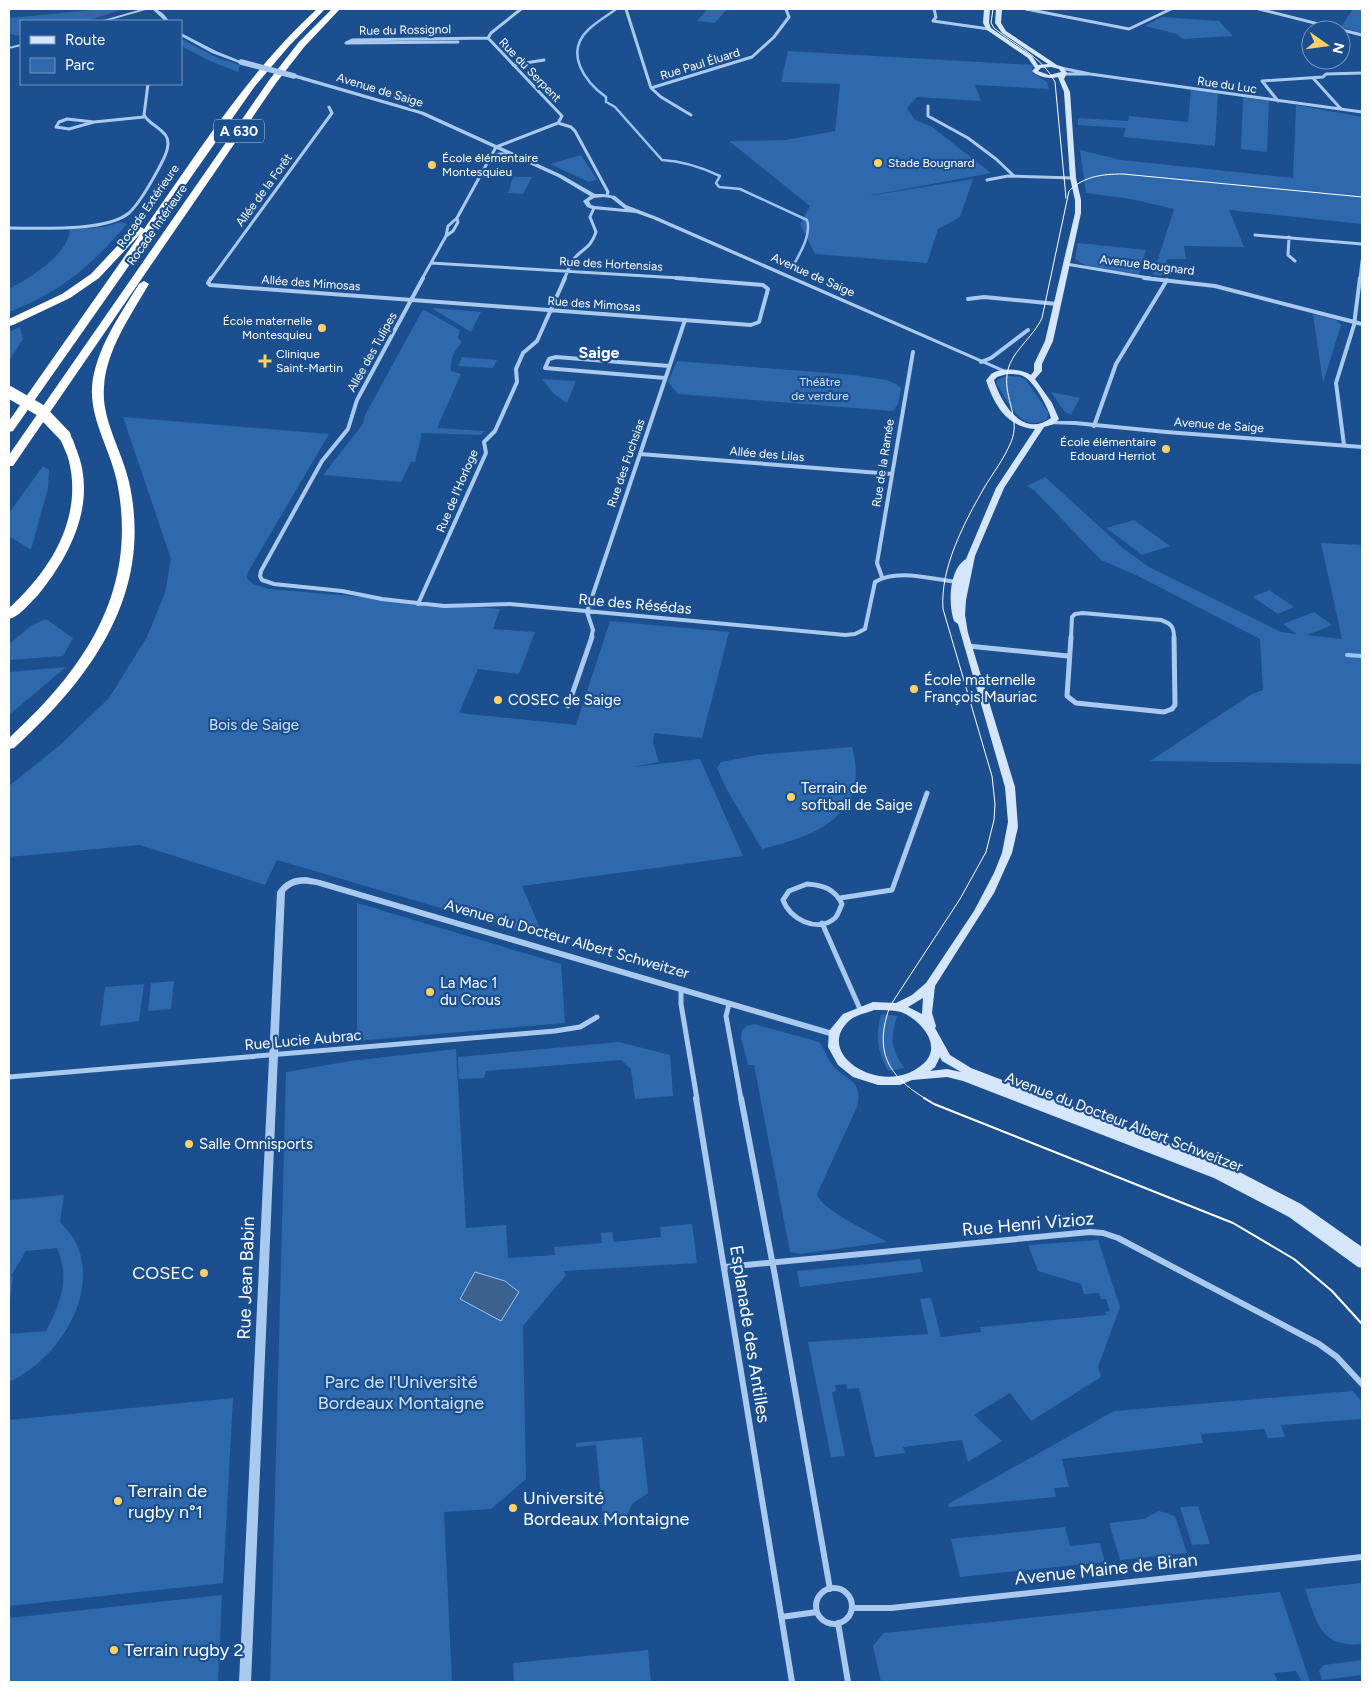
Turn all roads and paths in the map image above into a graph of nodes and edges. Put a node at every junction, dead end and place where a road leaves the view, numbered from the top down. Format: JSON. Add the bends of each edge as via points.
{"nodes":[{"id":1,"x":130,"y":9,"type":"edge"},
{"id":2,"x":147,"y":9,"type":"edge"},
{"id":3,"x":154,"y":9,"type":"edge"},
{"id":4,"x":165,"y":9,"type":"edge"},
{"id":5,"x":321,"y":9,"type":"edge"},
{"id":6,"x":336,"y":9,"type":"edge"},
{"id":7,"x":521,"y":9,"type":"edge"},
{"id":8,"x":626,"y":9,"type":"edge"},
{"id":9,"x":786,"y":9,"type":"edge"},
{"id":10,"x":934,"y":9,"type":"edge"},
{"id":11,"x":987,"y":9,"type":"edge"},
{"id":12,"x":999,"y":9,"type":"edge"},
{"id":13,"x":1026,"y":9,"type":"edge"},
{"id":14,"x":1171,"y":9,"type":"edge"},
{"id":15,"x":1259,"y":9,"type":"edge"},
{"id":16,"x":163,"y":16,"type":"junction"},
{"id":17,"x":97,"y":20,"type":"edge"},
{"id":18,"x":106,"y":20,"type":"edge"},
{"id":19,"x":165,"y":20,"type":"edge"},
{"id":20,"x":989,"y":29,"type":"junction"},
{"id":21,"x":182,"y":35,"type":"edge"},
{"id":22,"x":1362,"y":35,"type":"edge"},
{"id":23,"x":488,"y":38,"type":"junction"},
{"id":24,"x":458,"y":42,"type":"dead end"},
{"id":25,"x":544,"y":60,"type":"dead end"},
{"id":26,"x":513,"y":65,"type":"junction"},
{"id":27,"x":1037,"y":68,"type":"junction"},
{"id":28,"x":1059,"y":69,"type":"junction"},
{"id":29,"x":1362,"y":72,"type":"edge"},
{"id":30,"x":1090,"y":74,"type":"junction"},
{"id":31,"x":1047,"y":76,"type":"junction"},
{"id":32,"x":1312,"y":78,"type":"junction"},
{"id":33,"x":148,"y":85,"type":"edge"},
{"id":34,"x":650,"y":88,"type":"junction"},
{"id":35,"x":1066,"y":95,"type":"junction"},
{"id":36,"x":1278,"y":101,"type":"junction"},
{"id":37,"x":928,"y":106,"type":"dead end"},
{"id":38,"x":329,"y":107,"type":"dead end"},
{"id":39,"x":1341,"y":109,"type":"junction"},
{"id":40,"x":1362,"y":112,"type":"edge"},
{"id":41,"x":691,"y":115,"type":"dead end"},
{"id":42,"x":144,"y":117,"type":"junction"},
{"id":43,"x":94,"y":122,"type":"junction"},
{"id":44,"x":558,"y":123,"type":"junction"},
{"id":45,"x":496,"y":147,"type":"junction"},
{"id":46,"x":511,"y":154,"type":"junction"},
{"id":47,"x":490,"y":158,"type":"junction"},
{"id":48,"x":1014,"y":176,"type":"junction"},
{"id":49,"x":1073,"y":178,"type":"junction"},
{"id":50,"x":987,"y":180,"type":"dead end"},
{"id":51,"x":594,"y":196,"type":"junction"},
{"id":52,"x":607,"y":196,"type":"junction"},
{"id":53,"x":618,"y":203,"type":"junction"},
{"id":54,"x":594,"y":208,"type":"junction"},
{"id":55,"x":610,"y":208,"type":"junction"},
{"id":56,"x":636,"y":211,"type":"junction"},
{"id":57,"x":158,"y":215,"type":"junction"},
{"id":58,"x":9,"y":228,"type":"edge"},
{"id":59,"x":1256,"y":235,"type":"dead end"},
{"id":60,"x":1289,"y":237,"type":"junction"},
{"id":61,"x":1362,"y":244,"type":"edge"},
{"id":62,"x":151,"y":259,"type":"junction"},
{"id":63,"x":1295,"y":261,"type":"dead end"},
{"id":64,"x":1362,"y":261,"type":"edge"},
{"id":65,"x":431,"y":263,"type":"junction"},
{"id":66,"x":1066,"y":264,"type":"junction"},
{"id":67,"x":567,"y":272,"type":"junction"},
{"id":68,"x":1167,"y":280,"type":"junction"},
{"id":69,"x":210,"y":285,"type":"joint"},
{"id":70,"x":1361,"y":296,"type":"edge"},
{"id":71,"x":968,"y":299,"type":"dead end"},
{"id":72,"x":412,"y":300,"type":"junction"},
{"id":73,"x":1057,"y":304,"type":"junction"},
{"id":74,"x":763,"y":308,"type":"joint"},
{"id":75,"x":549,"y":310,"type":"junction"},
{"id":76,"x":685,"y":320,"type":"junction"},
{"id":77,"x":1354,"y":322,"type":"junction"},
{"id":78,"x":9,"y":323,"type":"edge"},
{"id":79,"x":1362,"y":324,"type":"edge"},
{"id":80,"x":1028,"y":330,"type":"dead end"},
{"id":81,"x":913,"y":352,"type":"dead end"},
{"id":82,"x":981,"y":362,"type":"junction"},
{"id":83,"x":669,"y":366,"type":"junction"},
{"id":84,"x":1007,"y":372,"type":"junction"},
{"id":85,"x":1028,"y":376,"type":"junction"},
{"id":86,"x":665,"y":378,"type":"junction"},
{"id":87,"x":990,"y":380,"type":"junction"},
{"id":88,"x":9,"y":392,"type":"edge"},
{"id":89,"x":1055,"y":416,"type":"junction"},
{"id":90,"x":1050,"y":423,"type":"junction"},
{"id":91,"x":1074,"y":423,"type":"junction"},
{"id":92,"x":1024,"y":424,"type":"junction"},
{"id":93,"x":1041,"y":426,"type":"junction"},
{"id":94,"x":1094,"y":426,"type":"junction"},
{"id":95,"x":9,"y":429,"type":"edge"},
{"id":96,"x":1028,"y":444,"type":"junction"},
{"id":97,"x":1344,"y":446,"type":"junction"},
{"id":98,"x":1362,"y":447,"type":"edge"},
{"id":99,"x":640,"y":454,"type":"junction"},
{"id":100,"x":9,"y":463,"type":"edge"},
{"id":101,"x":892,"y":474,"type":"junction"},
{"id":102,"x":882,"y":577,"type":"junction"},
{"id":103,"x":262,"y":580,"type":"joint"},
{"id":104,"x":961,"y":583,"type":"junction"},
{"id":105,"x":418,"y":604,"type":"junction"},
{"id":106,"x":587,"y":612,"type":"junction"},
{"id":107,"x":9,"y":615,"type":"edge"},
{"id":108,"x":968,"y":646,"type":"junction"},
{"id":109,"x":1068,"y":656,"type":"junction"},
{"id":110,"x":568,"y":706,"type":"dead end"},
{"id":111,"x":9,"y":745,"type":"edge"},
{"id":112,"x":926,"y":793,"type":"dead end"},
{"id":113,"x":292,"y":882,"type":"joint"},
{"id":114,"x":840,"y":898,"type":"junction"},
{"id":115,"x":822,"y":923,"type":"junction"},
{"id":116,"x":930,"y":986,"type":"junction"},
{"id":117,"x":681,"y":990,"type":"junction"},
{"id":118,"x":729,"y":1004,"type":"junction"},
{"id":119,"x":898,"y":1007,"type":"junction"},
{"id":120,"x":860,"y":1009,"type":"junction"},
{"id":121,"x":597,"y":1017,"type":"dead end"},
{"id":122,"x":932,"y":1029,"type":"junction"},
{"id":123,"x":833,"y":1034,"type":"junction"},
{"id":124,"x":937,"y":1041,"type":"junction"},
{"id":125,"x":273,"y":1055,"type":"junction"},
{"id":126,"x":9,"y":1077,"type":"edge"},
{"id":127,"x":914,"y":1077,"type":"junction"},
{"id":128,"x":1362,"y":1253,"type":"edge"},
{"id":129,"x":773,"y":1262,"type":"junction"},
{"id":130,"x":1362,"y":1263,"type":"edge"},
{"id":131,"x":725,"y":1267,"type":"junction"},
{"id":132,"x":1362,"y":1384,"type":"edge"},
{"id":133,"x":1362,"y":1557,"type":"edge"},
{"id":134,"x":830,"y":1589,"type":"junction"},
{"id":135,"x":852,"y":1608,"type":"junction"},
{"id":136,"x":816,"y":1612,"type":"junction"},
{"id":137,"x":781,"y":1617,"type":"junction"},
{"id":138,"x":838,"y":1623,"type":"junction"},
{"id":139,"x":245,"y":1682,"type":"edge"},
{"id":140,"x":792,"y":1682,"type":"edge"},
{"id":141,"x":848,"y":1682,"type":"edge"}],
"edges":[{"from":1,"to":17,"type":"street"},
{"from":2,"to":3,"type":"street"},
{"from":2,"to":18,"type":"street"},
{"from":3,"to":4,"type":"street"},
{"from":3,"to":16,"type":"street"},
{"from":4,"to":16,"type":"street"},
{"from":5,"to":57,"type":"highway","name":"Rocade Extérieure","number":"A 630","via":[[260,76]]},
{"from":6,"to":62,"type":"highway","name":"Rocade Intérieure","number":"A 630","via":[[287,62]]},
{"from":7,"to":23,"type":"street","name":"Rue du Serpent"},
{"from":8,"to":34,"type":"street"},
{"from":9,"to":34,"type":"street","name":"Rue Paul Éluard","via":[[788,17],[774,37],[752,57]]},
{"from":10,"to":20,"type":"street","via":[[936,17],[933,20]]},
{"from":11,"to":20,"type":"main road"},
{"from":12,"to":28,"type":"main road","via":[[998,23],[1004,32]]},
{"from":13,"to":14,"type":"street","via":[[1129,29]]},
{"from":15,"to":22,"type":"street"},
{"from":16,"to":19,"type":"street"},
{"from":20,"to":27,"type":"main road","via":[[1024,51]]},
{"from":21,"to":45,"type":"street","name":"Avenue de Saige","bridge":true,"via":[[241,62],[406,108]]},
{"from":23,"to":24,"type":"street","name":"Rue du Rossignol","via":[[352,40],[346,43]]},
{"from":23,"to":26,"type":"street","name":"Rue du Serpent"},
{"from":25,"to":26,"type":"street"},
{"from":26,"to":44,"type":"street","name":"Rue du Serpent","via":[[562,116]]},
{"from":27,"to":28,"type":"main road"},
{"from":27,"to":31,"type":"main road","via":[[1036,72]]},
{"from":28,"to":30,"type":"street","name":"Rue du Luc"},
{"from":28,"to":30,"type":"street","name":"Rue du Luc"},
{"from":28,"to":31,"type":"main road"},
{"from":28,"to":35,"type":"main road"},
{"from":29,"to":32,"type":"street"},
{"from":30,"to":36,"type":"street","name":"Rue du Luc"},
{"from":31,"to":35,"type":"main road"},
{"from":32,"to":36,"type":"street","via":[[1262,81]]},
{"from":32,"to":39,"type":"street"},
{"from":33,"to":42,"type":"street"},
{"from":34,"to":41,"type":"street"},
{"from":35,"to":49,"type":"main road"},
{"from":36,"to":39,"type":"street","name":"Rue du Luc"},
{"from":37,"to":48,"type":"street","via":[[928,116],[934,121],[957,131]]},
{"from":38,"to":69,"type":"street","name":"Allée de la Forêt","via":[[332,113],[208,283]]},
{"from":39,"to":40,"type":"street","name":"Rue du Luc"},
{"from":42,"to":43,"type":"street"},
{"from":42,"to":58,"type":"street","via":[[166,136],[168,147],[162,162],[127,215],[102,224]]},
{"from":43,"to":43,"type":"street","via":[[67,119],[55,125],[69,129]]},
{"from":44,"to":45,"type":"street"},
{"from":44,"to":52,"type":"street","name":"Rue du Serpent","via":[[575,131],[608,192]]},
{"from":45,"to":46,"type":"street","name":"Avenue de Saige"},
{"from":45,"to":47,"type":"street","name":"Allée des Tulipes"},
{"from":46,"to":47,"type":"street"},
{"from":46,"to":51,"type":"street","name":"Avenue de Saige","via":[[568,180]]},
{"from":47,"to":65,"type":"street","name":"Allée des Tulipes","via":[[457,218],[453,232],[446,236]]},
{"from":48,"to":49,"type":"street"},
{"from":48,"to":50,"type":"street"},
{"from":49,"to":66,"type":"main road","via":[[1078,213]]},
{"from":51,"to":52,"type":"street"},
{"from":51,"to":54,"type":"street","via":[[586,203]]},
{"from":52,"to":53,"type":"street","name":"Avenue de Saige","via":[[617,199]]},
{"from":53,"to":55,"type":"street"},
{"from":53,"to":56,"type":"street","name":"Avenue de Saige"},
{"from":54,"to":55,"type":"street","name":"Avenue de Saige"},
{"from":54,"to":67,"type":"street","name":"Rue de l'Horloge","via":[[590,217],[596,232],[594,238],[589,248],[572,260]]},
{"from":55,"to":56,"type":"street","name":"Avenue de Saige"},
{"from":56,"to":82,"type":"street","name":"Avenue de Saige"},
{"from":57,"to":78,"type":"highway","via":[[133,234],[94,276],[66,296]]},
{"from":57,"to":95,"type":"highway","name":"Rocade Extérieure","number":"A 630"},
{"from":59,"to":60,"type":"street"},
{"from":60,"to":61,"type":"street"},
{"from":60,"to":63,"type":"street","via":[[1288,255]]},
{"from":62,"to":100,"type":"highway","name":"Rocade Intérieure","number":"A 630"},
{"from":62,"to":111,"type":"highway","via":[[150,273],[108,348],[98,390],[126,499],[129,554],[123,586],[109,622],[83,667],[56,700]]},
{"from":64,"to":70,"type":"street"},
{"from":65,"to":67,"type":"street","name":"Rue des Hortensias"},
{"from":65,"to":72,"type":"street","name":"Allée des Tulipes"},
{"from":66,"to":68,"type":"street","name":"Avenue Bougnard"},
{"from":66,"to":73,"type":"main road"},
{"from":67,"to":74,"type":"street","name":"Rue des Hortensias","via":[[754,283],[768,290]]},
{"from":67,"to":75,"type":"street","name":"Rue de l'Horloge"},
{"from":68,"to":77,"type":"street","name":"Avenue Bougnard","via":[[1214,286]]},
{"from":68,"to":94,"type":"street","via":[[1116,364]]},
{"from":69,"to":72,"type":"street","name":"Allée des Mimosas"},
{"from":70,"to":77,"type":"street"},
{"from":71,"to":73,"type":"street","via":[[984,297]]},
{"from":72,"to":75,"type":"street","name":"Rue des Mimosas"},
{"from":72,"to":103,"type":"street","name":"Allée des Tulipes","via":[[357,400],[348,429],[322,461],[271,551],[261,571]]},
{"from":73,"to":85,"type":"main road","via":[[1038,371]]},
{"from":74,"to":76,"type":"street","name":"Rue des Mimosas","via":[[759,322],[751,325]]},
{"from":75,"to":76,"type":"street","name":"Rue des Mimosas"},
{"from":75,"to":105,"type":"street","name":"Rue de l'Horloge","via":[[537,341],[524,353],[516,369],[517,382],[495,431],[484,442],[485,455]]},
{"from":76,"to":83,"type":"street","name":"Rue des Fuchsias"},
{"from":77,"to":79,"type":"street","name":"Avenue Bougnard"},
{"from":77,"to":97,"type":"street","via":[[1336,384]]},
{"from":80,"to":82,"type":"street"},
{"from":81,"to":101,"type":"street","name":"Rue de la Ramée"},
{"from":82,"to":84,"type":"street","name":"Avenue de Saige"},
{"from":82,"to":87,"type":"street"},
{"from":83,"to":86,"type":"street","name":"Rue des Fuchsias"},
{"from":83,"to":86,"type":"street","via":[[556,357],[549,359],[545,368]]},
{"from":84,"to":85,"type":"main road"},
{"from":84,"to":87,"type":"main road","via":[[994,375]]},
{"from":85,"to":89,"type":"main road"},
{"from":86,"to":99,"type":"street","name":"Rue des Fuchsias"},
{"from":87,"to":92,"type":"main road","via":[[1011,418]]},
{"from":88,"to":107,"type":"highway","bridge":true,"via":[[38,407],[65,436],[76,459],[80,494],[70,536],[50,570]]},
{"from":89,"to":90,"type":"main road"},
{"from":89,"to":91,"type":"street","name":"Avenue de Saige"},
{"from":90,"to":91,"type":"street","name":"Avenue de Saige"},
{"from":90,"to":93,"type":"main road"},
{"from":91,"to":94,"type":"street","name":"Avenue de Saige"},
{"from":92,"to":93,"type":"main road"},
{"from":92,"to":96,"type":"main road","via":[[1028,431]]},
{"from":93,"to":96,"type":"main road"},
{"from":94,"to":97,"type":"street","name":"Avenue de Saige"},
{"from":96,"to":104,"type":"main road","via":[[1000,488],[965,564]]},
{"from":97,"to":98,"type":"street","name":"Avenue de Saige"},
{"from":99,"to":101,"type":"street","name":"Allée des Lilas"},
{"from":99,"to":106,"type":"street","name":"Rue des Fuchsias"},
{"from":101,"to":102,"type":"street","name":"Rue de la Ramée","via":[[877,563]]},
{"from":102,"to":104,"type":"street"},
{"from":102,"to":106,"type":"street","name":"Rue des Résédas","via":[[873,588],[867,625],[855,634]]},
{"from":103,"to":105,"type":"street","name":"Rue des Résédas"},
{"from":104,"to":108,"type":"main road","via":[[964,633]]},
{"from":105,"to":106,"type":"street","name":"Rue des Résédas","via":[[495,604]]},
{"from":106,"to":110,"type":"street","via":[[593,630]]},
{"from":108,"to":109,"type":"street"},
{"from":108,"to":116,"type":"main road","via":[[1010,787],[1012,831],[999,874]]},
{"from":109,"to":109,"type":"street","via":[[1067,696],[1076,703],[1164,712],[1175,704],[1174,628],[1170,623],[1082,612],[1075,614]]},
{"from":112,"to":114,"type":"street","via":[[892,890]]},
{"from":113,"to":117,"type":"street","name":"Avenue du Docteur Albert Schweitzer","via":[[317,882]]},
{"from":113,"to":125,"type":"street","name":"Rue Jean Babin","via":[[281,892]]},
{"from":114,"to":115,"type":"street","via":[[841,910]]},
{"from":114,"to":115,"type":"street","via":[[830,889],[815,884],[798,886],[785,896],[784,908],[795,920]]},
{"from":115,"to":120,"type":"street"},
{"from":116,"to":119,"type":"main road"},
{"from":116,"to":122,"type":"main road","via":[[927,1013]]},
{"from":117,"to":118,"type":"street","name":"Avenue du Docteur Albert Schweitzer"},
{"from":117,"to":131,"type":"street","name":"Esplanade des Antilles"},
{"from":118,"to":123,"type":"street","name":"Avenue du Docteur Albert Schweitzer"},
{"from":118,"to":129,"type":"street","name":"Esplanade des Antilles","via":[[726,1016],[730,1042]]},
{"from":119,"to":120,"type":"main road"},
{"from":119,"to":122,"type":"main road","via":[[917,1016]]},
{"from":120,"to":123,"type":"main road","via":[[842,1019]]},
{"from":121,"to":125,"type":"street","name":"Rue Lucie Aubrac","via":[[580,1027],[554,1031]]},
{"from":122,"to":124,"type":"main road"},
{"from":123,"to":127,"type":"main road","via":[[837,1058],[860,1076],[888,1082]]},
{"from":124,"to":127,"type":"main road","via":[[933,1062]]},
{"from":124,"to":128,"type":"main road","name":"Avenue du Docteur Albert Schweitzer","via":[[946,1058],[967,1071],[1194,1157],[1254,1184],[1297,1207]]},
{"from":125,"to":126,"type":"street","name":"Rue Lucie Aubrac"},
{"from":125,"to":139,"type":"street","name":"Rue Jean Babin"},
{"from":127,"to":130,"type":"main road","name":"Avenue du Docteur Albert Schweitzer","via":[[947,1073],[966,1078],[1209,1171],[1293,1214]]},
{"from":129,"to":131,"type":"street","name":"Rue Henri Vizioz"},
{"from":129,"to":132,"type":"street","name":"Rue Henri Vizioz","via":[[1103,1233],[1319,1344],[1337,1357]]},
{"from":129,"to":134,"type":"street","name":"Esplanade des Antilles"},
{"from":131,"to":137,"type":"street","name":"Esplanade des Antilles"},
{"from":133,"to":135,"type":"street","name":"Avenue Maine de Biran","via":[[891,1608]]},
{"from":134,"to":135,"type":"street","via":[[842,1590],[848,1595]]},
{"from":134,"to":136,"type":"street","via":[[817,1597]]},
{"from":135,"to":138,"type":"street","via":[[846,1620]]},
{"from":136,"to":137,"type":"street"},
{"from":136,"to":138,"type":"street","via":[[825,1621]]},
{"from":137,"to":140,"type":"street","name":"Esplanade des Antilles"},
{"from":138,"to":141,"type":"street"}]}
